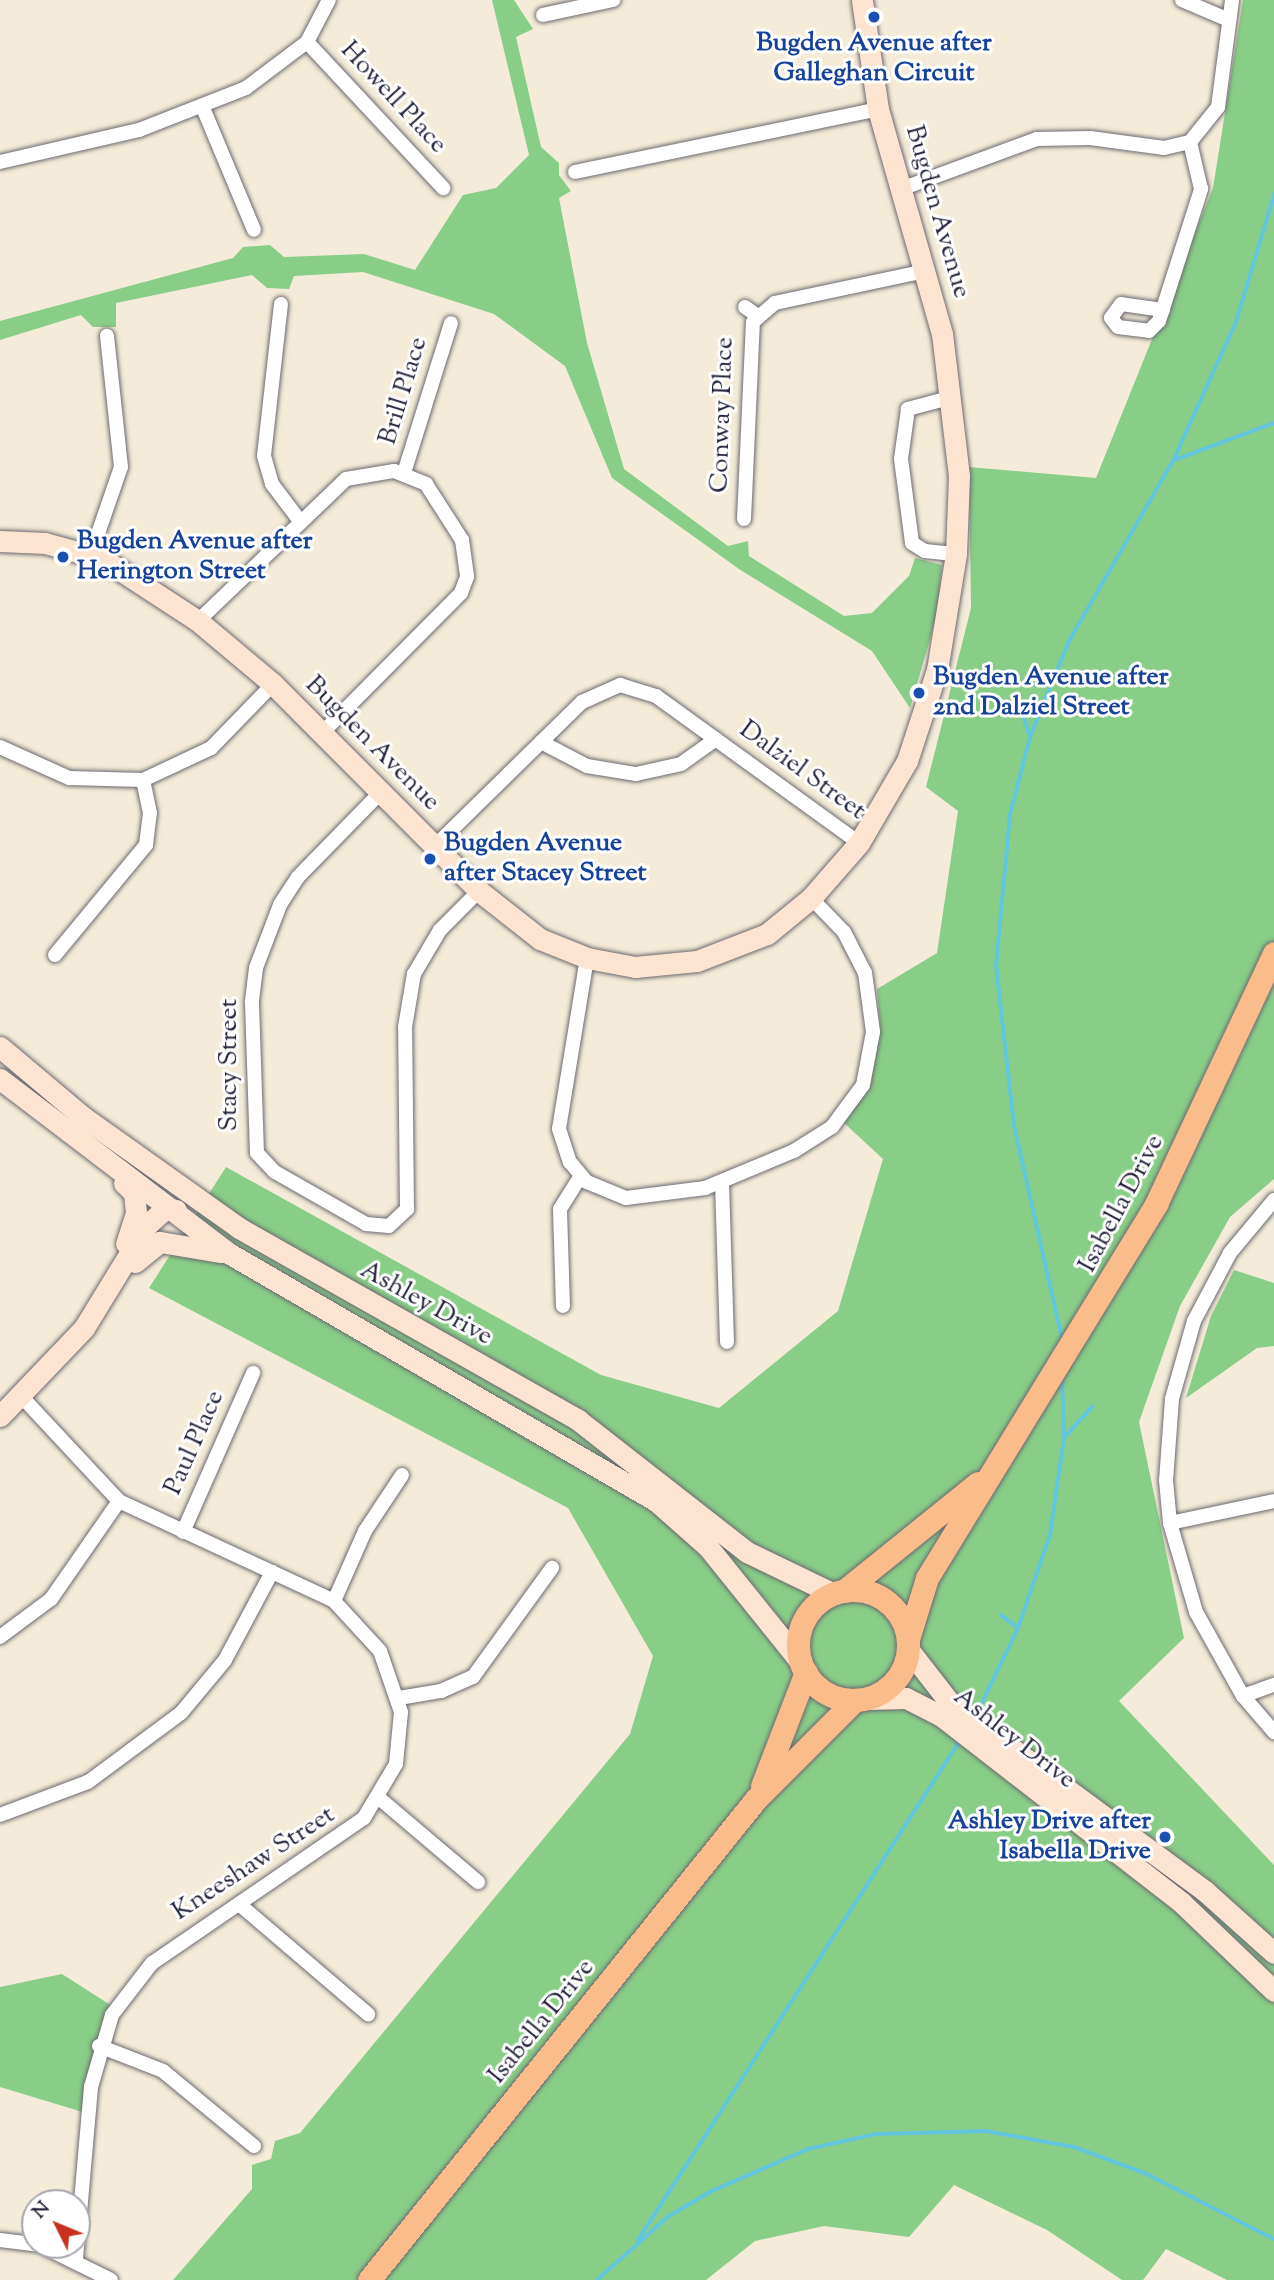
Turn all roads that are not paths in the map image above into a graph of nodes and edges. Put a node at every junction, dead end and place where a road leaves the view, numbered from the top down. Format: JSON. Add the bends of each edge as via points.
{"nodes":[{"id":1,"x":329,"y":0,"type":"edge"},
{"id":2,"x":614,"y":0,"type":"edge"},
{"id":3,"x":862,"y":0,"type":"edge"},
{"id":4,"x":1182,"y":0,"type":"edge"},
{"id":5,"x":1232,"y":0,"type":"edge"},
{"id":6,"x":543,"y":15,"type":"dead end"},
{"id":7,"x":1229,"y":20,"type":"junction"},
{"id":8,"x":307,"y":42,"type":"junction"},
{"id":9,"x":203,"y":108,"type":"junction"},
{"id":10,"x":878,"y":109,"type":"junction"},
{"id":11,"x":1190,"y":142,"type":"junction"},
{"id":12,"x":0,"y":162,"type":"edge"},
{"id":13,"x":575,"y":172,"type":"dead end"},
{"id":14,"x":443,"y":188,"type":"dead end"},
{"id":15,"x":901,"y":189,"type":"junction"},
{"id":16,"x":254,"y":230,"type":"dead end"},
{"id":17,"x":926,"y":271,"type":"junction"},
{"id":18,"x":281,"y":304,"type":"dead end"},
{"id":19,"x":745,"y":307,"type":"dead end"},
{"id":20,"x":1163,"y":310,"type":"dead end"},
{"id":21,"x":758,"y":316,"type":"junction"},
{"id":22,"x":451,"y":323,"type":"dead end"},
{"id":23,"x":107,"y":336,"type":"dead end"},
{"id":24,"x":953,"y":397,"type":"junction"},
{"id":25,"x":404,"y":473,"type":"junction"},
{"id":26,"x":744,"y":519,"type":"dead end"},
{"id":27,"x":300,"y":521,"type":"junction"},
{"id":28,"x":0,"y":541,"type":"edge"},
{"id":29,"x":91,"y":554,"type":"junction"},
{"id":30,"x":956,"y":554,"type":"junction"},
{"id":31,"x":198,"y":621,"type":"junction"},
{"id":32,"x":272,"y":684,"type":"junction"},
{"id":33,"x":323,"y":732,"type":"junction"},
{"id":34,"x":716,"y":739,"type":"junction"},
{"id":35,"x":541,"y":742,"type":"junction"},
{"id":36,"x":0,"y":747,"type":"edge"},
{"id":37,"x":143,"y":780,"type":"junction"},
{"id":38,"x":382,"y":792,"type":"junction"},
{"id":39,"x":859,"y":843,"type":"junction"},
{"id":40,"x":435,"y":846,"type":"junction"},
{"id":41,"x":479,"y":891,"type":"junction"},
{"id":42,"x":811,"y":898,"type":"junction"},
{"id":43,"x":1274,"y":953,"type":"edge"},
{"id":44,"x":55,"y":956,"type":"dead end"},
{"id":45,"x":587,"y":958,"type":"junction"},
{"id":46,"x":0,"y":1047,"type":"edge"},
{"id":47,"x":0,"y":1055,"type":"edge"},
{"id":48,"x":0,"y":1079,"type":"edge"},
{"id":49,"x":108,"y":1167,"type":"junction"},
{"id":50,"x":581,"y":1176,"type":"junction"},
{"id":51,"x":722,"y":1183,"type":"junction"},
{"id":52,"x":1274,"y":1200,"type":"edge"},
{"id":53,"x":165,"y":1209,"type":"junction"},
{"id":54,"x":230,"y":1254,"type":"junction"},
{"id":55,"x":135,"y":1262,"type":"junction"},
{"id":56,"x":112,"y":1280,"type":"junction"},
{"id":57,"x":563,"y":1306,"type":"dead end"},
{"id":58,"x":727,"y":1342,"type":"dead end"},
{"id":59,"x":438,"y":1346,"type":"junction"},
{"id":60,"x":253,"y":1373,"type":"dead end"},
{"id":61,"x":22,"y":1397,"type":"junction"},
{"id":62,"x":0,"y":1416,"type":"edge"},
{"id":63,"x":993,"y":1469,"type":"junction"},
{"id":64,"x":402,"y":1475,"type":"dead end"},
{"id":65,"x":1274,"y":1501,"type":"edge"},
{"id":66,"x":119,"y":1502,"type":"junction"},
{"id":67,"x":1170,"y":1523,"type":"junction"},
{"id":68,"x":183,"y":1532,"type":"junction"},
{"id":69,"x":552,"y":1568,"type":"dead end"},
{"id":70,"x":272,"y":1572,"type":"junction"},
{"id":71,"x":839,"y":1592,"type":"junction"},
{"id":72,"x":334,"y":1601,"type":"junction"},
{"id":73,"x":0,"y":1637,"type":"edge"},
{"id":74,"x":908,"y":1644,"type":"junction"},
{"id":75,"x":804,"y":1668,"type":"junction"},
{"id":76,"x":1274,"y":1685,"type":"edge"},
{"id":77,"x":1243,"y":1696,"type":"junction"},
{"id":78,"x":399,"y":1698,"type":"junction"},
{"id":79,"x":860,"y":1699,"type":"junction"},
{"id":80,"x":945,"y":1709,"type":"junction"},
{"id":81,"x":1274,"y":1732,"type":"edge"},
{"id":82,"x":1003,"y":1755,"type":"junction"},
{"id":83,"x":379,"y":1798,"type":"junction"},
{"id":84,"x":756,"y":1799,"type":"junction"},
{"id":85,"x":0,"y":1815,"type":"edge"},
{"id":86,"x":478,"y":1882,"type":"dead end"},
{"id":87,"x":239,"y":1904,"type":"junction"},
{"id":88,"x":1274,"y":1953,"type":"edge"},
{"id":89,"x":1274,"y":1991,"type":"edge"},
{"id":90,"x":368,"y":2014,"type":"dead end"},
{"id":91,"x":99,"y":2046,"type":"junction"},
{"id":92,"x":254,"y":2146,"type":"dead end"},
{"id":93,"x":83,"y":2189,"type":"edge"},
{"id":94,"x":0,"y":2240,"type":"edge"},
{"id":95,"x":21,"y":2242,"type":"edge"},
{"id":96,"x":78,"y":2259,"type":"edge"},
{"id":97,"x":111,"y":2280,"type":"edge"},
{"id":98,"x":369,"y":2280,"type":"edge"}],
"edges":[{"from":1,"to":8,"type":"street"},
{"from":2,"to":6,"type":"street"},
{"from":3,"to":10,"type":"main road","name":"Bugden Avenue"},
{"from":4,"to":7,"type":"street"},
{"from":5,"to":7,"type":"street"},
{"from":7,"to":11,"type":"street","via":[[1218,107]]},
{"from":8,"to":9,"type":"street","via":[[266,76]]},
{"from":8,"to":14,"type":"street","name":"Howell Place"},
{"from":9,"to":12,"type":"street"},
{"from":9,"to":16,"type":"street"},
{"from":10,"to":13,"type":"street"},
{"from":10,"to":15,"type":"main road","name":"Bugden Avenue"},
{"from":11,"to":15,"type":"street","via":[[1164,148],[1090,138],[1037,139]]},
{"from":11,"to":20,"type":"street","via":[[1201,189]]},
{"from":15,"to":17,"type":"main road","name":"Bugden Avenue"},
{"from":17,"to":21,"type":"street","name":"Conway Place","via":[[782,301]]},
{"from":17,"to":24,"type":"main road","name":"Bugden Avenue"},
{"from":18,"to":27,"type":"street","via":[[264,456],[272,484]]},
{"from":19,"to":21,"type":"street","name":"Conway Place"},
{"from":21,"to":26,"type":"street","name":"Conway Place","via":[[748,335]]},
{"from":22,"to":25,"type":"street","name":"Brill Place"},
{"from":23,"to":29,"type":"street","via":[[121,467]]},
{"from":24,"to":30,"type":"main road","name":"Bugden Avenue"},
{"from":24,"to":30,"type":"street","via":[[908,409],[901,459],[912,543],[925,551]]},
{"from":25,"to":27,"type":"street","via":[[374,470],[346,479]]},
{"from":25,"to":33,"type":"street","via":[[426,484],[448,510],[463,540],[467,577],[451,606]]},
{"from":27,"to":31,"type":"street"},
{"from":28,"to":29,"type":"main road","name":"Bugden Avenue"},
{"from":29,"to":31,"type":"main road","name":"Bugden Avenue"},
{"from":30,"to":39,"type":"main road","name":"Bugden Avenue","via":[[939,662],[907,761]]},
{"from":31,"to":32,"type":"main road","name":"Bugden Avenue"},
{"from":32,"to":33,"type":"main road","name":"Bugden Avenue"},
{"from":32,"to":37,"type":"street","via":[[211,748]]},
{"from":33,"to":38,"type":"main road","name":"Bugden Avenue"},
{"from":34,"to":35,"type":"street","name":"Dalziel Street","via":[[681,764],[636,774],[587,766]]},
{"from":34,"to":35,"type":"street","name":"Dalziel Street","via":[[656,696],[620,685],[595,691]]},
{"from":34,"to":39,"type":"street","name":"Dalziel Street"},
{"from":35,"to":40,"type":"street","name":"Dalziel Street"},
{"from":36,"to":37,"type":"street","via":[[69,778]]},
{"from":37,"to":44,"type":"street","via":[[150,813],[146,845]]},
{"from":38,"to":40,"type":"main road","name":"Bugden Avenue"},
{"from":38,"to":41,"type":"street","name":"Stacy Street","via":[[298,877],[280,905],[260,957],[252,1003],[257,1153],[275,1172],[366,1224],[388,1226],[407,1209],[405,1027],[414,974],[440,930]]},
{"from":39,"to":42,"type":"main road","name":"Bugden Avenue"},
{"from":40,"to":41,"type":"main road","name":"Bugden Avenue"},
{"from":41,"to":45,"type":"main road","name":"Bugden Avenue","via":[[540,939]]},
{"from":42,"to":45,"type":"main road","name":"Bugden Avenue","via":[[767,934],[697,961],[635,967]]},
{"from":42,"to":51,"type":"street","via":[[844,932],[865,973],[873,1032],[863,1085],[832,1126]]},
{"from":43,"to":63,"type":"main road","name":"Isabella Drive","via":[[1186,1146],[1091,1319]]},
{"from":45,"to":50,"type":"street","via":[[559,1129]]},
{"from":46,"to":59,"type":"main road","name":"Ashley Drive","via":[[83,1117],[239,1228]]},
{"from":47,"to":53,"type":"main road","via":[[153,1182],[165,1194]]},
{"from":48,"to":49,"type":"main road"},
{"from":49,"to":53,"type":"main road"},
{"from":49,"to":56,"type":"main road","via":[[134,1193],[136,1213]]},
{"from":50,"to":51,"type":"street","via":[[626,1198]]},
{"from":50,"to":57,"type":"street","via":[[560,1209]]},
{"from":51,"to":58,"type":"street"},
{"from":52,"to":67,"type":"street","via":[[1230,1253],[1187,1341],[1168,1426]]},
{"from":53,"to":54,"type":"main road"},
{"from":53,"to":55,"type":"main road"},
{"from":53,"to":56,"type":"main road"},
{"from":53,"to":59,"type":"main road","via":[[204,1219],[393,1332]]},
{"from":54,"to":55,"type":"main road","via":[[160,1242]]},
{"from":54,"to":75,"type":"main road","via":[[656,1501],[708,1547]]},
{"from":55,"to":56,"type":"main road"},
{"from":56,"to":61,"type":"main road","via":[[55,1364]]},
{"from":59,"to":71,"type":"main road","name":"Ashley Drive","via":[[578,1420],[747,1552]]},
{"from":60,"to":68,"type":"street","name":"Paul Place"},
{"from":61,"to":62,"type":"main road"},
{"from":61,"to":66,"type":"street","name":"Kneeshaw Street"},
{"from":63,"to":71,"type":"main road","name":"Isabella Drive"},
{"from":63,"to":74,"type":"main road","name":"Isabella Drive","via":[[927,1578]]},
{"from":64,"to":72,"type":"street","via":[[365,1531]]},
{"from":65,"to":67,"type":"street"},
{"from":66,"to":68,"type":"street","name":"Kneeshaw Street"},
{"from":66,"to":73,"type":"street","via":[[51,1599]]},
{"from":67,"to":77,"type":"street","via":[[1196,1612]]},
{"from":68,"to":70,"type":"street","name":"Kneeshaw Street"},
{"from":69,"to":78,"type":"street","via":[[473,1676],[441,1691]]},
{"from":70,"to":72,"type":"street","name":"Kneeshaw Street"},
{"from":70,"to":85,"type":"street","via":[[225,1660],[181,1713],[89,1782]]},
{"from":71,"to":74,"type":"main road","via":[[885,1600],[902,1619]]},
{"from":71,"to":75,"type":"main road","via":[[803,1624]]},
{"from":72,"to":78,"type":"street","name":"Kneeshaw Street","via":[[380,1651]]},
{"from":74,"to":79,"type":"main road","via":[[897,1679]]},
{"from":74,"to":80,"type":"main road","name":"Ashley Drive"},
{"from":75,"to":79,"type":"main road","via":[[826,1693]]},
{"from":75,"to":84,"type":"main road","name":"Isabella Drive"},
{"from":76,"to":77,"type":"street"},
{"from":77,"to":81,"type":"street"},
{"from":78,"to":83,"type":"street","name":"Kneeshaw Street","via":[[396,1764]]},
{"from":79,"to":80,"type":"main road","name":"Ashley Drive","via":[[906,1698]]},
{"from":79,"to":84,"type":"main road","name":"Isabella Drive"},
{"from":80,"to":82,"type":"main road","name":"Ashley Drive"},
{"from":82,"to":88,"type":"main road","name":"Ashley Drive","via":[[1206,1892]]},
{"from":82,"to":89,"type":"main road","name":"Ashley Drive","via":[[1182,1903]]},
{"from":83,"to":86,"type":"street"},
{"from":83,"to":87,"type":"street","name":"Kneeshaw Street","via":[[345,1836]]},
{"from":84,"to":98,"type":"main road","name":"Isabella Drive"},
{"from":87,"to":90,"type":"street"},
{"from":87,"to":91,"type":"street","name":"Kneeshaw Street","via":[[152,1963],[124,1997]]},
{"from":91,"to":92,"type":"street","via":[[163,2071]]},
{"from":91,"to":93,"type":"street","name":"Kneeshaw Street"},
{"from":94,"to":95,"type":"street"},
{"from":96,"to":97,"type":"street"}]}
